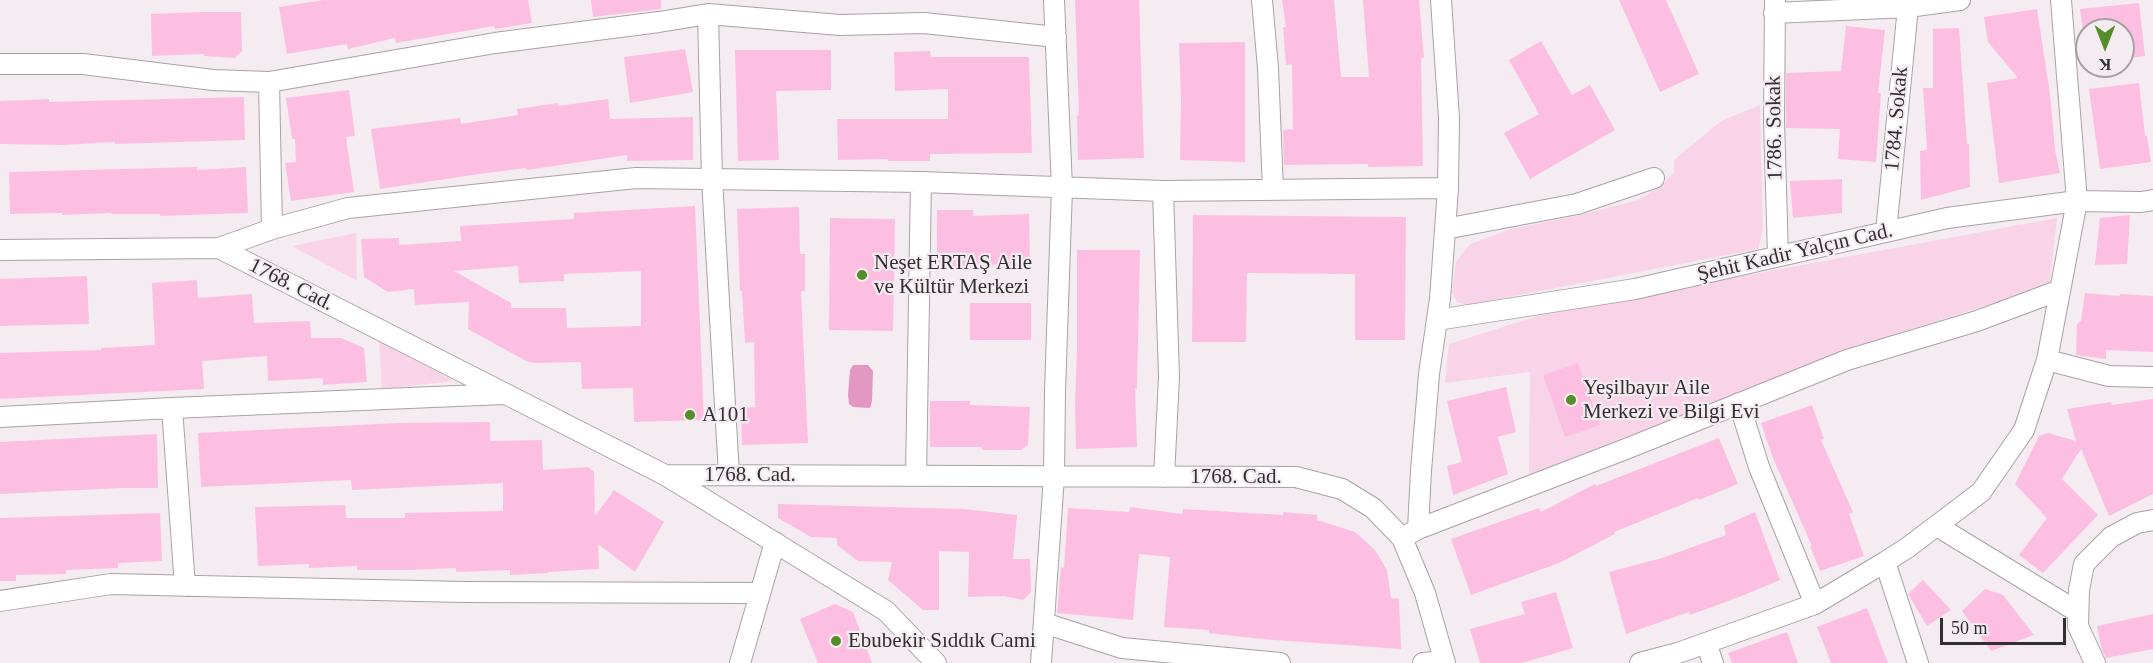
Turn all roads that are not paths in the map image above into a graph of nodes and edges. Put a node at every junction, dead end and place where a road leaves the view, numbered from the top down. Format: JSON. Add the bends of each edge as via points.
{"nodes":[{"id":1,"x":1054,"y":0,"type":"edge"},
{"id":2,"x":1262,"y":0,"type":"edge"},
{"id":3,"x":1441,"y":0,"type":"edge"},
{"id":4,"x":1960,"y":0,"type":"edge"},
{"id":5,"x":2061,"y":0,"type":"edge"},
{"id":6,"x":1774,"y":6,"type":"edge"},
{"id":7,"x":1908,"y":7,"type":"junction"},
{"id":8,"x":708,"y":14,"type":"junction"},
{"id":9,"x":1056,"y":37,"type":"junction"},
{"id":10,"x":0,"y":64,"type":"edge"},
{"id":11,"x":269,"y":82,"type":"junction"},
{"id":12,"x":1654,"y":178,"type":"dead end"},
{"id":13,"x":712,"y":179,"type":"junction"},
{"id":14,"x":921,"y":182,"type":"junction"},
{"id":15,"x":1062,"y":188,"type":"junction"},
{"id":16,"x":1448,"y":188,"type":"junction"},
{"id":17,"x":1273,"y":190,"type":"junction"},
{"id":18,"x":1163,"y":191,"type":"junction"},
{"id":19,"x":2153,"y":200,"type":"edge"},
{"id":20,"x":2077,"y":201,"type":"junction"},
{"id":21,"x":272,"y":229,"type":"junction"},
{"id":22,"x":1445,"y":229,"type":"junction"},
{"id":23,"x":1886,"y":232,"type":"junction"},
{"id":24,"x":219,"y":248,"type":"junction"},
{"id":25,"x":0,"y":250,"type":"edge"},
{"id":26,"x":1778,"y":256,"type":"junction"},
{"id":27,"x":2060,"y":290,"type":"junction"},
{"id":28,"x":1437,"y":320,"type":"junction"},
{"id":29,"x":2047,"y":360,"type":"junction"},
{"id":30,"x":2153,"y":376,"type":"edge"},
{"id":31,"x":506,"y":394,"type":"junction"},
{"id":32,"x":1739,"y":403,"type":"junction"},
{"id":33,"x":172,"y":408,"type":"junction"},
{"id":34,"x":0,"y":417,"type":"edge"},
{"id":35,"x":665,"y":475,"type":"junction"},
{"id":36,"x":729,"y":475,"type":"junction"},
{"id":37,"x":916,"y":476,"type":"junction"},
{"id":38,"x":1054,"y":476,"type":"junction"},
{"id":39,"x":1164,"y":477,"type":"junction"},
{"id":40,"x":2153,"y":520,"type":"edge"},
{"id":41,"x":1937,"y":526,"type":"junction"},
{"id":42,"x":1410,"y":534,"type":"junction"},
{"id":43,"x":775,"y":542,"type":"junction"},
{"id":44,"x":1885,"y":562,"type":"junction"},
{"id":45,"x":185,"y":586,"type":"junction"},
{"id":46,"x":760,"y":593,"type":"junction"},
{"id":47,"x":0,"y":601,"type":"edge"},
{"id":48,"x":1815,"y":604,"type":"junction"},
{"id":49,"x":2078,"y":612,"type":"junction"},
{"id":50,"x":1044,"y":623,"type":"junction"},
{"id":51,"x":1706,"y":643,"type":"junction"},
{"id":52,"x":926,"y":658,"type":"edge"},
{"id":53,"x":1445,"y":662,"type":"edge"},
{"id":54,"x":740,"y":663,"type":"edge"},
{"id":55,"x":1041,"y":663,"type":"edge"},
{"id":56,"x":1280,"y":663,"type":"edge"},
{"id":57,"x":1423,"y":663,"type":"edge"},
{"id":58,"x":1640,"y":663,"type":"edge"},
{"id":59,"x":1713,"y":663,"type":"edge"},
{"id":60,"x":1918,"y":663,"type":"edge"},
{"id":61,"x":2095,"y":663,"type":"edge"}],
"edges":[{"from":1,"to":9,"type":"street"},
{"from":2,"to":17,"type":"street"},
{"from":3,"to":16,"type":"street","via":[[1449,118]]},
{"from":4,"to":7,"type":"street"},
{"from":5,"to":20,"type":"street"},
{"from":6,"to":7,"type":"street"},
{"from":6,"to":26,"type":"street","name":"1786. Sokak"},
{"from":7,"to":23,"type":"street","name":"1784. Sokak"},
{"from":8,"to":9,"type":"street","via":[[840,25],[924,23]]},
{"from":8,"to":11,"type":"street","via":[[495,42]]},
{"from":8,"to":13,"type":"street"},
{"from":9,"to":15,"type":"street"},
{"from":10,"to":11,"type":"street","via":[[83,64],[213,80]]},
{"from":11,"to":21,"type":"street"},
{"from":12,"to":22,"type":"street","via":[[1577,204]]},
{"from":13,"to":14,"type":"street"},
{"from":13,"to":21,"type":"street","via":[[636,178],[348,208]]},
{"from":13,"to":36,"type":"street"},
{"from":14,"to":15,"type":"street"},
{"from":14,"to":37,"type":"street"},
{"from":15,"to":18,"type":"street"},
{"from":15,"to":38,"type":"street"},
{"from":16,"to":17,"type":"street"},
{"from":16,"to":22,"type":"street"},
{"from":17,"to":18,"type":"street"},
{"from":18,"to":39,"type":"street","via":[[1169,377]]},
{"from":19,"to":20,"type":"street","name":"Şehit Kadir Yalçın Cad."},
{"from":20,"to":23,"type":"street","name":"Şehit Kadir Yalçın Cad.","via":[[1947,218]]},
{"from":20,"to":27,"type":"street"},
{"from":21,"to":24,"type":"street"},
{"from":22,"to":28,"type":"street"},
{"from":23,"to":26,"type":"street","name":"Şehit Kadir Yalçın Cad."},
{"from":24,"to":25,"type":"street","name":"1768. Cad."},
{"from":24,"to":31,"type":"street","name":"1768. Cad."},
{"from":26,"to":28,"type":"street","name":"Şehit Kadir Yalçın Cad.","via":[[1635,289]]},
{"from":27,"to":29,"type":"street"},
{"from":27,"to":32,"type":"street","via":[[1977,321],[1847,360]]},
{"from":28,"to":42,"type":"street","via":[[1421,471]]},
{"from":29,"to":30,"type":"street","via":[[2109,376]]},
{"from":29,"to":41,"type":"street","via":[[2024,430],[1981,492]]},
{"from":31,"to":33,"type":"street"},
{"from":31,"to":35,"type":"street","name":"1768. Cad."},
{"from":32,"to":42,"type":"street"},
{"from":32,"to":48,"type":"street","via":[[1759,467]]},
{"from":33,"to":34,"type":"street"},
{"from":33,"to":45,"type":"street"},
{"from":35,"to":36,"type":"street","name":"1768. Cad."},
{"from":35,"to":43,"type":"street"},
{"from":36,"to":37,"type":"street","name":"1768. Cad."},
{"from":37,"to":38,"type":"street","name":"1768. Cad."},
{"from":38,"to":39,"type":"street","name":"1768. Cad."},
{"from":38,"to":50,"type":"street"},
{"from":39,"to":42,"type":"street","name":"1768. Cad.","via":[[1296,477],[1342,489]]},
{"from":40,"to":49,"type":"street","via":[[2111,537],[2084,564]]},
{"from":41,"to":44,"type":"street"},
{"from":41,"to":49,"type":"street"},
{"from":42,"to":53,"type":"street","name":"1768. Cad."},
{"from":43,"to":46,"type":"street"},
{"from":43,"to":52,"type":"street","via":[[886,611]]},
{"from":44,"to":48,"type":"street"},
{"from":44,"to":60,"type":"street"},
{"from":45,"to":46,"type":"street"},
{"from":45,"to":47,"type":"street","via":[[111,584]]},
{"from":46,"to":54,"type":"street"},
{"from":48,"to":51,"type":"street"},
{"from":49,"to":61,"type":"street","via":[[2078,626]]},
{"from":50,"to":55,"type":"street"},
{"from":50,"to":56,"type":"street","via":[[1122,648]]},
{"from":51,"to":58,"type":"street"},
{"from":51,"to":59,"type":"street"},
{"from":53,"to":57,"type":"street"}]}
